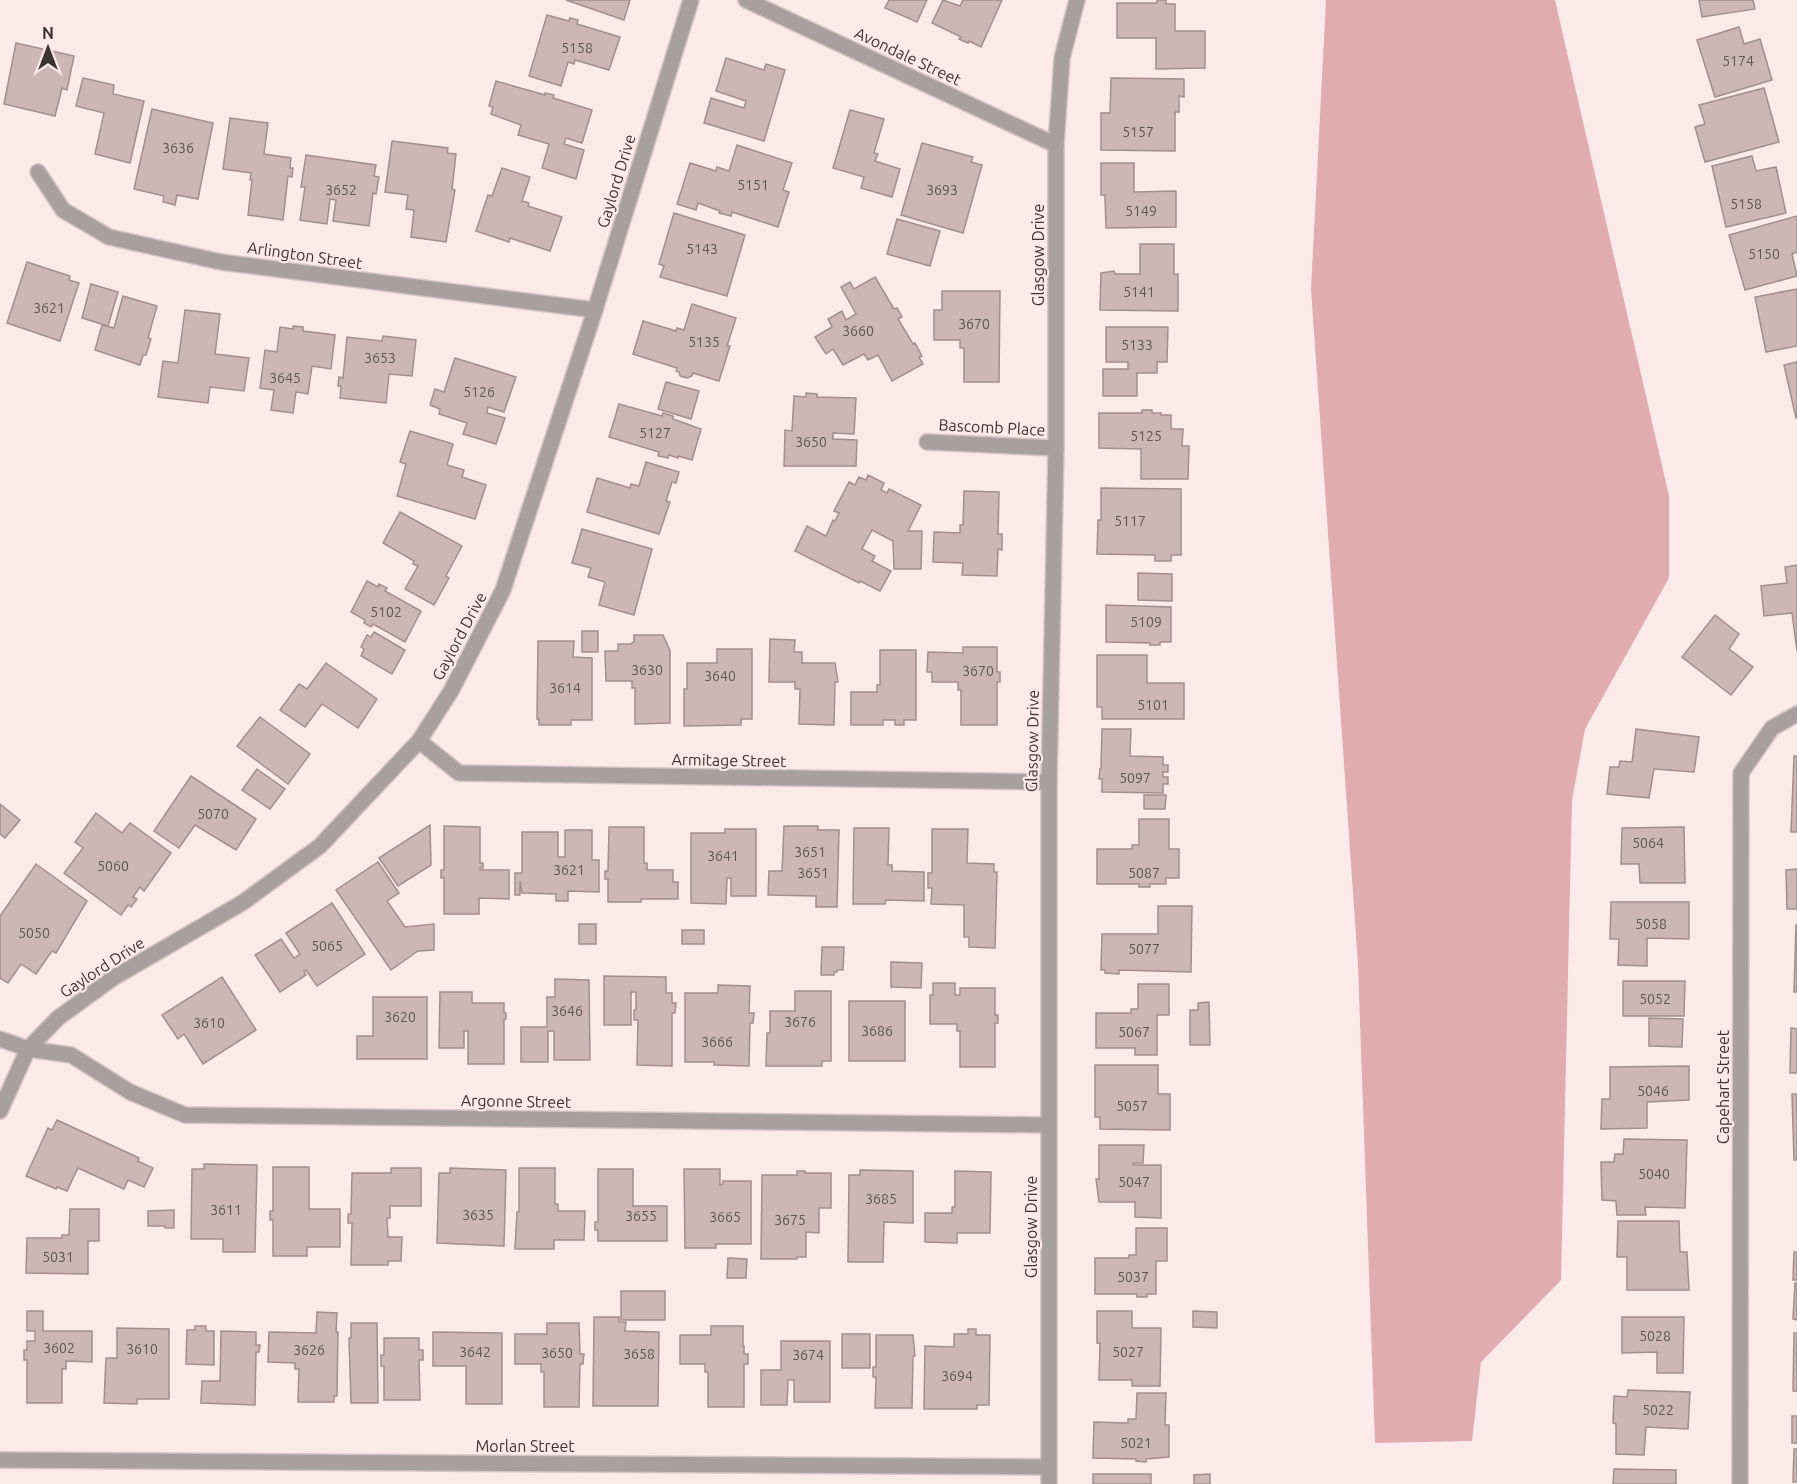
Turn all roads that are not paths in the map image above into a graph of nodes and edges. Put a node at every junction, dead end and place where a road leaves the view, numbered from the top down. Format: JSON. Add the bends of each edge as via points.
{"nodes":[{"id":1,"x":691,"y":0,"type":"edge"},
{"id":2,"x":746,"y":0,"type":"edge"},
{"id":3,"x":1077,"y":0,"type":"edge"},
{"id":4,"x":1056,"y":146,"type":"junction"},
{"id":5,"x":38,"y":172,"type":"dead end"},
{"id":6,"x":595,"y":310,"type":"junction"},
{"id":7,"x":927,"y":442,"type":"dead end"},
{"id":8,"x":1056,"y":448,"type":"junction"},
{"id":9,"x":1797,"y":714,"type":"edge"},
{"id":10,"x":419,"y":741,"type":"junction"},
{"id":11,"x":1049,"y":782,"type":"junction"},
{"id":12,"x":0,"y":1039,"type":"edge"},
{"id":13,"x":28,"y":1049,"type":"junction"},
{"id":14,"x":0,"y":1111,"type":"edge"},
{"id":15,"x":1049,"y":1125,"type":"junction"},
{"id":16,"x":0,"y":1460,"type":"edge"},
{"id":17,"x":1049,"y":1467,"type":"junction"},
{"id":18,"x":1049,"y":1484,"type":"edge"},
{"id":19,"x":1740,"y":1484,"type":"edge"}],
"edges":[{"from":1,"to":6,"type":"street","name":"Gaylord Drive"},
{"from":2,"to":4,"type":"street","name":"Avondale Street"},
{"from":3,"to":4,"type":"street","name":"Glasgow Drive","via":[[1062,58]]},
{"from":4,"to":8,"type":"street","name":"Glasgow Drive"},
{"from":5,"to":6,"type":"street","name":"Arlington Street","via":[[63,210],[109,237],[220,262]]},
{"from":6,"to":10,"type":"street","name":"Gaylord Drive","via":[[503,590],[451,691]]},
{"from":7,"to":8,"type":"street","name":"Bascomb Place"},
{"from":8,"to":11,"type":"street","name":"Glasgow Drive"},
{"from":9,"to":19,"type":"street","name":"Capehart Street","via":[[1772,729],[1741,773]]},
{"from":10,"to":11,"type":"street","name":"Armitage Street","via":[[459,773]]},
{"from":10,"to":13,"type":"street","name":"Gaylord Drive","via":[[320,846],[242,903],[113,978],[58,1017]]},
{"from":11,"to":15,"type":"street","name":"Glasgow Drive"},
{"from":12,"to":13,"type":"street","name":"Argonne Street"},
{"from":13,"to":14,"type":"street","name":"Gaylord Drive"},
{"from":13,"to":15,"type":"street","name":"Argonne Street","via":[[71,1055],[130,1092],[185,1115]]},
{"from":15,"to":17,"type":"street","name":"Glasgow Drive"},
{"from":16,"to":17,"type":"street","name":"Morlan Street"},
{"from":17,"to":18,"type":"street","name":"Glasgow Drive"}]}
